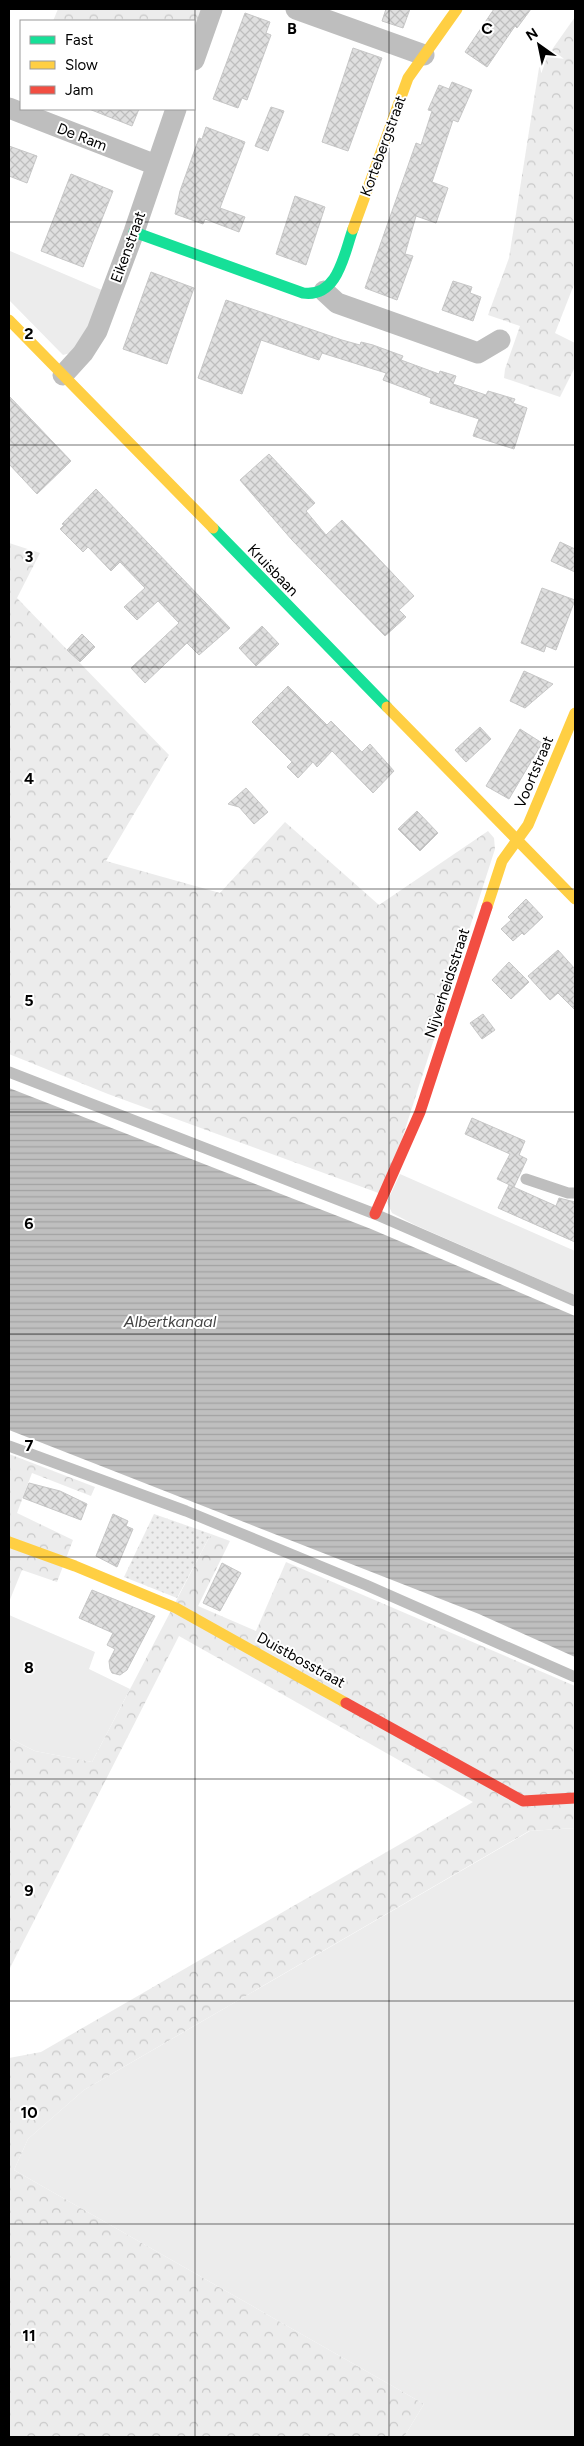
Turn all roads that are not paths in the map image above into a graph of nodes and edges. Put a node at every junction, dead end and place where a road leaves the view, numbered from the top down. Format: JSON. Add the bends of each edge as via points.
{"nodes":[{"id":1,"x":212,"y":9,"type":"edge"},
{"id":2,"x":296,"y":9,"type":"edge"},
{"id":3,"x":457,"y":9,"type":"edge"},
{"id":4,"x":424,"y":55,"type":"junction"},
{"id":5,"x":195,"y":57,"type":"edge"},
{"id":6,"x":9,"y":108,"type":"edge"},
{"id":7,"x":176,"y":110,"type":"edge"},
{"id":8,"x":156,"y":165,"type":"junction"},
{"id":9,"x":134,"y":232,"type":"junction"},
{"id":10,"x":324,"y":291,"type":"junction"},
{"id":11,"x":9,"y":320,"type":"edge"},
{"id":12,"x":500,"y":340,"type":"dead end"},
{"id":13,"x":63,"y":375,"type":"junction"},
{"id":14,"x":575,"y":712,"type":"edge"},
{"id":15,"x":517,"y":840,"type":"junction"},
{"id":16,"x":575,"y":899,"type":"edge"},
{"id":17,"x":9,"y":1072,"type":"edge"},
{"id":18,"x":526,"y":1178,"type":"dead end"},
{"id":19,"x":575,"y":1193,"type":"edge"},
{"id":20,"x":375,"y":1214,"type":"junction"},
{"id":21,"x":575,"y":1301,"type":"edge"},
{"id":22,"x":9,"y":1446,"type":"edge"},
{"id":23,"x":9,"y":1542,"type":"edge"},
{"id":24,"x":575,"y":1677,"type":"edge"},
{"id":25,"x":575,"y":1798,"type":"edge"}],
"edges":[{"from":1,"to":5,"type":"street"},
{"from":2,"to":4,"type":"street"},
{"from":3,"to":4,"type":"street","name":"Kortebergstraat"},
{"from":4,"to":10,"type":"street","name":"Kortebergstraat","via":[[408,78],[334,278]]},
{"from":6,"to":8,"type":"street","name":"De Ram"},
{"from":7,"to":8,"type":"street","name":"Eikenstraat"},
{"from":8,"to":9,"type":"street","name":"Eikenstraat"},
{"from":9,"to":10,"type":"street","via":[[303,293],[310,295]]},
{"from":9,"to":13,"type":"street","name":"Eikenstraat","via":[[97,331]]},
{"from":10,"to":12,"type":"street","via":[[337,303],[478,353]]},
{"from":11,"to":13,"type":"street","name":"Kruisbaan"},
{"from":13,"to":15,"type":"street","name":"Kruisbaan"},
{"from":14,"to":15,"type":"street","name":"Voortstraat","via":[[528,825]]},
{"from":15,"to":16,"type":"street"},
{"from":15,"to":20,"type":"street","name":"Nijverheidsstraat","via":[[502,861],[420,1112]]},
{"from":17,"to":20,"type":"lane"},
{"from":18,"to":19,"type":"lane"},
{"from":20,"to":21,"type":"lane"},
{"from":22,"to":24,"type":"lane","via":[[186,1510]]},
{"from":23,"to":25,"type":"street","name":"Duistbosstraat","via":[[176,1608],[523,1801]]}]}
